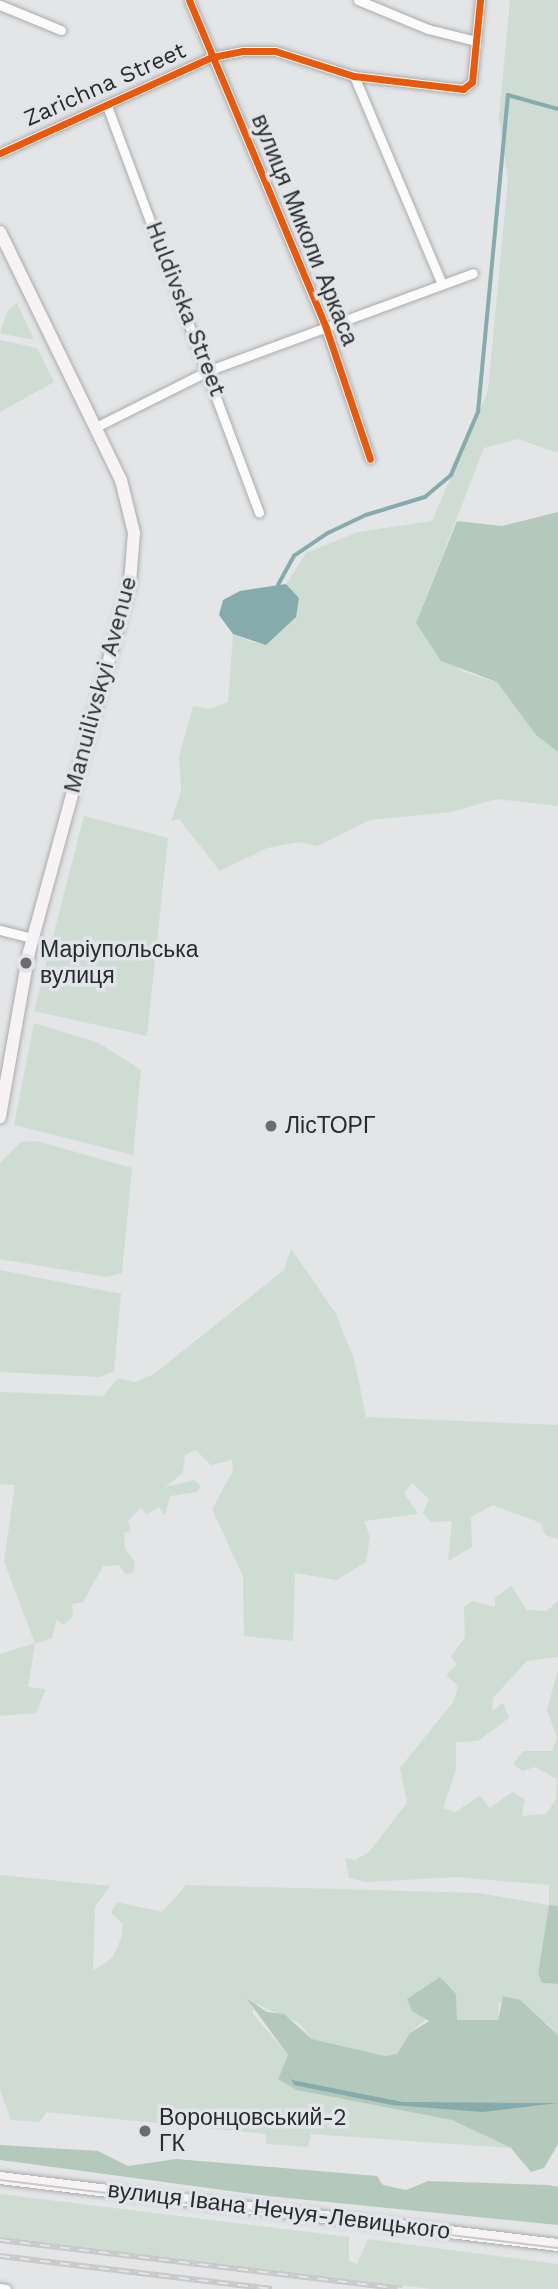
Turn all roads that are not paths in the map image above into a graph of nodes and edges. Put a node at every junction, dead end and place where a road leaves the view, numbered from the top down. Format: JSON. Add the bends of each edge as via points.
{"nodes":[{"id":1,"x":189,"y":0,"type":"edge"},
{"id":2,"x":358,"y":0,"type":"edge"},
{"id":3,"x":481,"y":0,"type":"edge"},
{"id":4,"x":0,"y":5,"type":"edge"},
{"id":5,"x":61,"y":30,"type":"dead end"},
{"id":6,"x":476,"y":41,"type":"junction"},
{"id":7,"x":212,"y":57,"type":"junction"},
{"id":8,"x":354,"y":76,"type":"junction"},
{"id":9,"x":107,"y":106,"type":"junction"},
{"id":10,"x":0,"y":153,"type":"edge"},
{"id":11,"x":0,"y":232,"type":"edge"},
{"id":12,"x":473,"y":273,"type":"dead end"},
{"id":13,"x":442,"y":285,"type":"junction"},
{"id":14,"x":326,"y":328,"type":"junction"},
{"id":15,"x":209,"y":370,"type":"junction"},
{"id":16,"x":96,"y":427,"type":"junction"},
{"id":17,"x":370,"y":458,"type":"dead end"},
{"id":18,"x":259,"y":513,"type":"dead end"},
{"id":19,"x":0,"y":930,"type":"edge"},
{"id":20,"x":33,"y":938,"type":"junction"},
{"id":21,"x":0,"y":1118,"type":"edge"},
{"id":22,"x":0,"y":2178,"type":"edge"},
{"id":23,"x":558,"y":2245,"type":"edge"},
{"id":24,"x":0,"y":2288,"type":"edge"},
{"id":25,"x":6,"y":2289,"type":"edge"}],
"edges":[{"from":1,"to":7,"type":"street","name":"вулиця Миколи Аркаса"},
{"from":2,"to":6,"type":"street","via":[[428,29]]},
{"from":3,"to":6,"type":"street","name":"Zarichna Street"},
{"from":4,"to":5,"type":"street"},
{"from":6,"to":8,"type":"street","name":"Zarichna Street","via":[[472,82],[463,89]]},
{"from":7,"to":8,"type":"street","name":"Zarichna Street","via":[[275,51]]},
{"from":7,"to":9,"type":"street","name":"Zarichna Street"},
{"from":7,"to":14,"type":"street","name":"вулиця Миколи Аркаса"},
{"from":8,"to":13,"type":"street"},
{"from":9,"to":10,"type":"street","name":"Zarichna Street"},
{"from":9,"to":15,"type":"street","name":"Huldivska Street"},
{"from":11,"to":16,"type":"main road","name":"Manuilivskyi Avenue"},
{"from":12,"to":13,"type":"street"},
{"from":13,"to":14,"type":"street"},
{"from":14,"to":15,"type":"street"},
{"from":14,"to":17,"type":"street","name":"вулиця Миколи Аркаса"},
{"from":15,"to":16,"type":"street"},
{"from":15,"to":18,"type":"street","name":"Huldivska Street"},
{"from":16,"to":20,"type":"main road","name":"Manuilivskyi Avenue","via":[[130,508],[133,557]]},
{"from":19,"to":20,"type":"street"},
{"from":20,"to":21,"type":"main road","name":"Manuilivskyi Avenue"},
{"from":22,"to":23,"type":"main road","name":"вулиця Івана Нечуя-Левицького"},
{"from":24,"to":25,"type":"street"}]}
